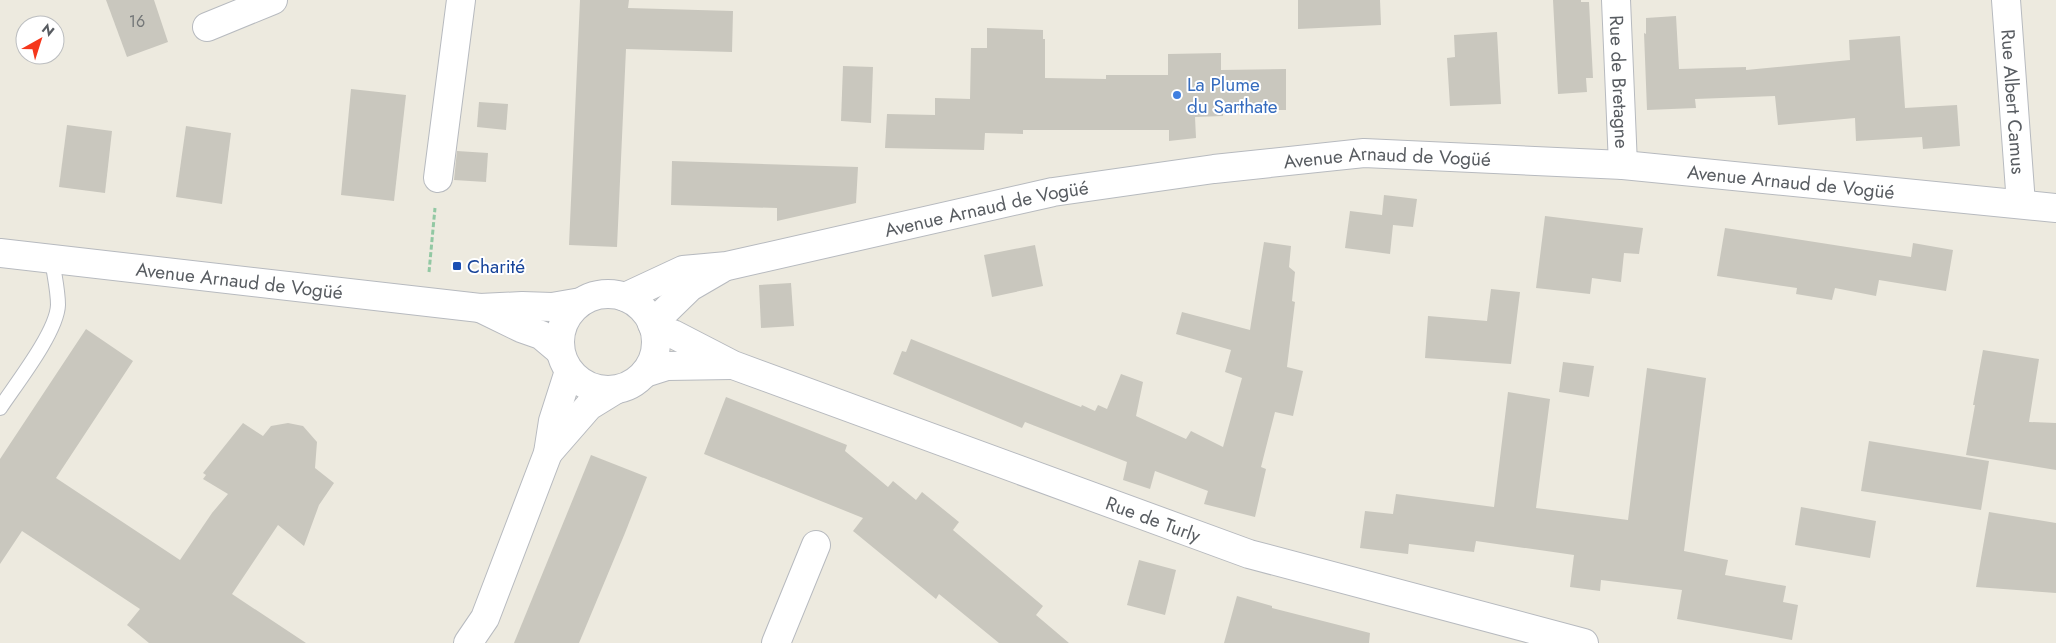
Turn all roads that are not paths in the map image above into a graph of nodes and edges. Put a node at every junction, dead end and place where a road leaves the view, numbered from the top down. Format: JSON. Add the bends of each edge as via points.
{"nodes":[{"id":1,"x":273,"y":0,"type":"edge"},
{"id":2,"x":461,"y":0,"type":"edge"},
{"id":3,"x":1616,"y":0,"type":"edge"},
{"id":4,"x":2006,"y":0,"type":"edge"},
{"id":5,"x":207,"y":27,"type":"dead end"},
{"id":6,"x":1623,"y":165,"type":"junction"},
{"id":7,"x":438,"y":178,"type":"road end"},
{"id":8,"x":2021,"y":204,"type":"junction"},
{"id":9,"x":2056,"y":208,"type":"edge"},
{"id":10,"x":0,"y":254,"type":"edge"},
{"id":11,"x":52,"y":259,"type":"junction"},
{"id":12,"x":727,"y":266,"type":"junction"},
{"id":13,"x":624,"y":297,"type":"junction"},
{"id":14,"x":581,"y":302,"type":"junction"},
{"id":15,"x":480,"y":308,"type":"junction"},
{"id":16,"x":653,"y":326,"type":"junction"},
{"id":17,"x":564,"y":361,"type":"junction"},
{"id":18,"x":733,"y":365,"type":"junction"},
{"id":19,"x":645,"y":373,"type":"junction"},
{"id":20,"x":615,"y":390,"type":"junction"},
{"id":21,"x":0,"y":408,"type":"edge"},
{"id":22,"x":548,"y":453,"type":"junction"},
{"id":23,"x":816,"y":545,"type":"dead end"},
{"id":24,"x":468,"y":643,"type":"edge"},
{"id":25,"x":776,"y":643,"type":"edge"},
{"id":26,"x":1584,"y":643,"type":"edge"}],
"edges":[{"from":1,"to":5,"type":"street"},
{"from":2,"to":7,"type":"street"},
{"from":3,"to":6,"type":"street","name":"Rue de Bretagne"},
{"from":4,"to":8,"type":"street","name":"Rue Albert Camus"},
{"from":6,"to":8,"type":"street","name":"Avenue Arnaud de Vogüé"},
{"from":6,"to":12,"type":"street","name":"Avenue Arnaud de Vogüé","via":[[1364,153],[1214,169],[1052,192]]},
{"from":8,"to":9,"type":"street","name":"Avenue Arnaud de Vogüé"},
{"from":10,"to":11,"type":"street","name":"Avenue Arnaud de Vogüé"},
{"from":11,"to":15,"type":"street","name":"Avenue Arnaud de Vogüé"},
{"from":11,"to":21,"type":"lane","via":[[58,305],[56,316],[50,331]]},
{"from":12,"to":13,"type":"street","name":"Avenue Arnaud de Vogüé","via":[[683,270]]},
{"from":12,"to":16,"type":"street","name":"Avenue Arnaud de Vogüé","via":[[690,287]]},
{"from":13,"to":14,"type":"street","name":"Avenue Arnaud de Vogüé","via":[[602,294]]},
{"from":13,"to":16,"type":"street","via":[[646,313]]},
{"from":14,"to":15,"type":"street","name":"Avenue Arnaud de Vogüé","via":[[552,307]]},
{"from":14,"to":17,"type":"street","via":[[567,315],[560,332]]},
{"from":15,"to":17,"type":"street","name":"Avenue Arnaud de Vogüé","via":[[541,335]]},
{"from":16,"to":18,"type":"street","name":"Rue de Turly"},
{"from":16,"to":19,"type":"street","via":[[656,343],[653,360]]},
{"from":17,"to":20,"type":"street","name":"Avenue Arnaud de Vogüé","via":[[582,383],[598,389]]},
{"from":17,"to":22,"type":"street"},
{"from":18,"to":19,"type":"street","name":"Rue de Turly","via":[[667,366]]},
{"from":18,"to":26,"type":"street","name":"Rue de Turly","via":[[1249,554]]},
{"from":19,"to":20,"type":"street","via":[[626,387]]},
{"from":20,"to":22,"type":"street","via":[[589,406]]},
{"from":22,"to":24,"type":"street","via":[[485,618]]},
{"from":23,"to":25,"type":"street"}]}
